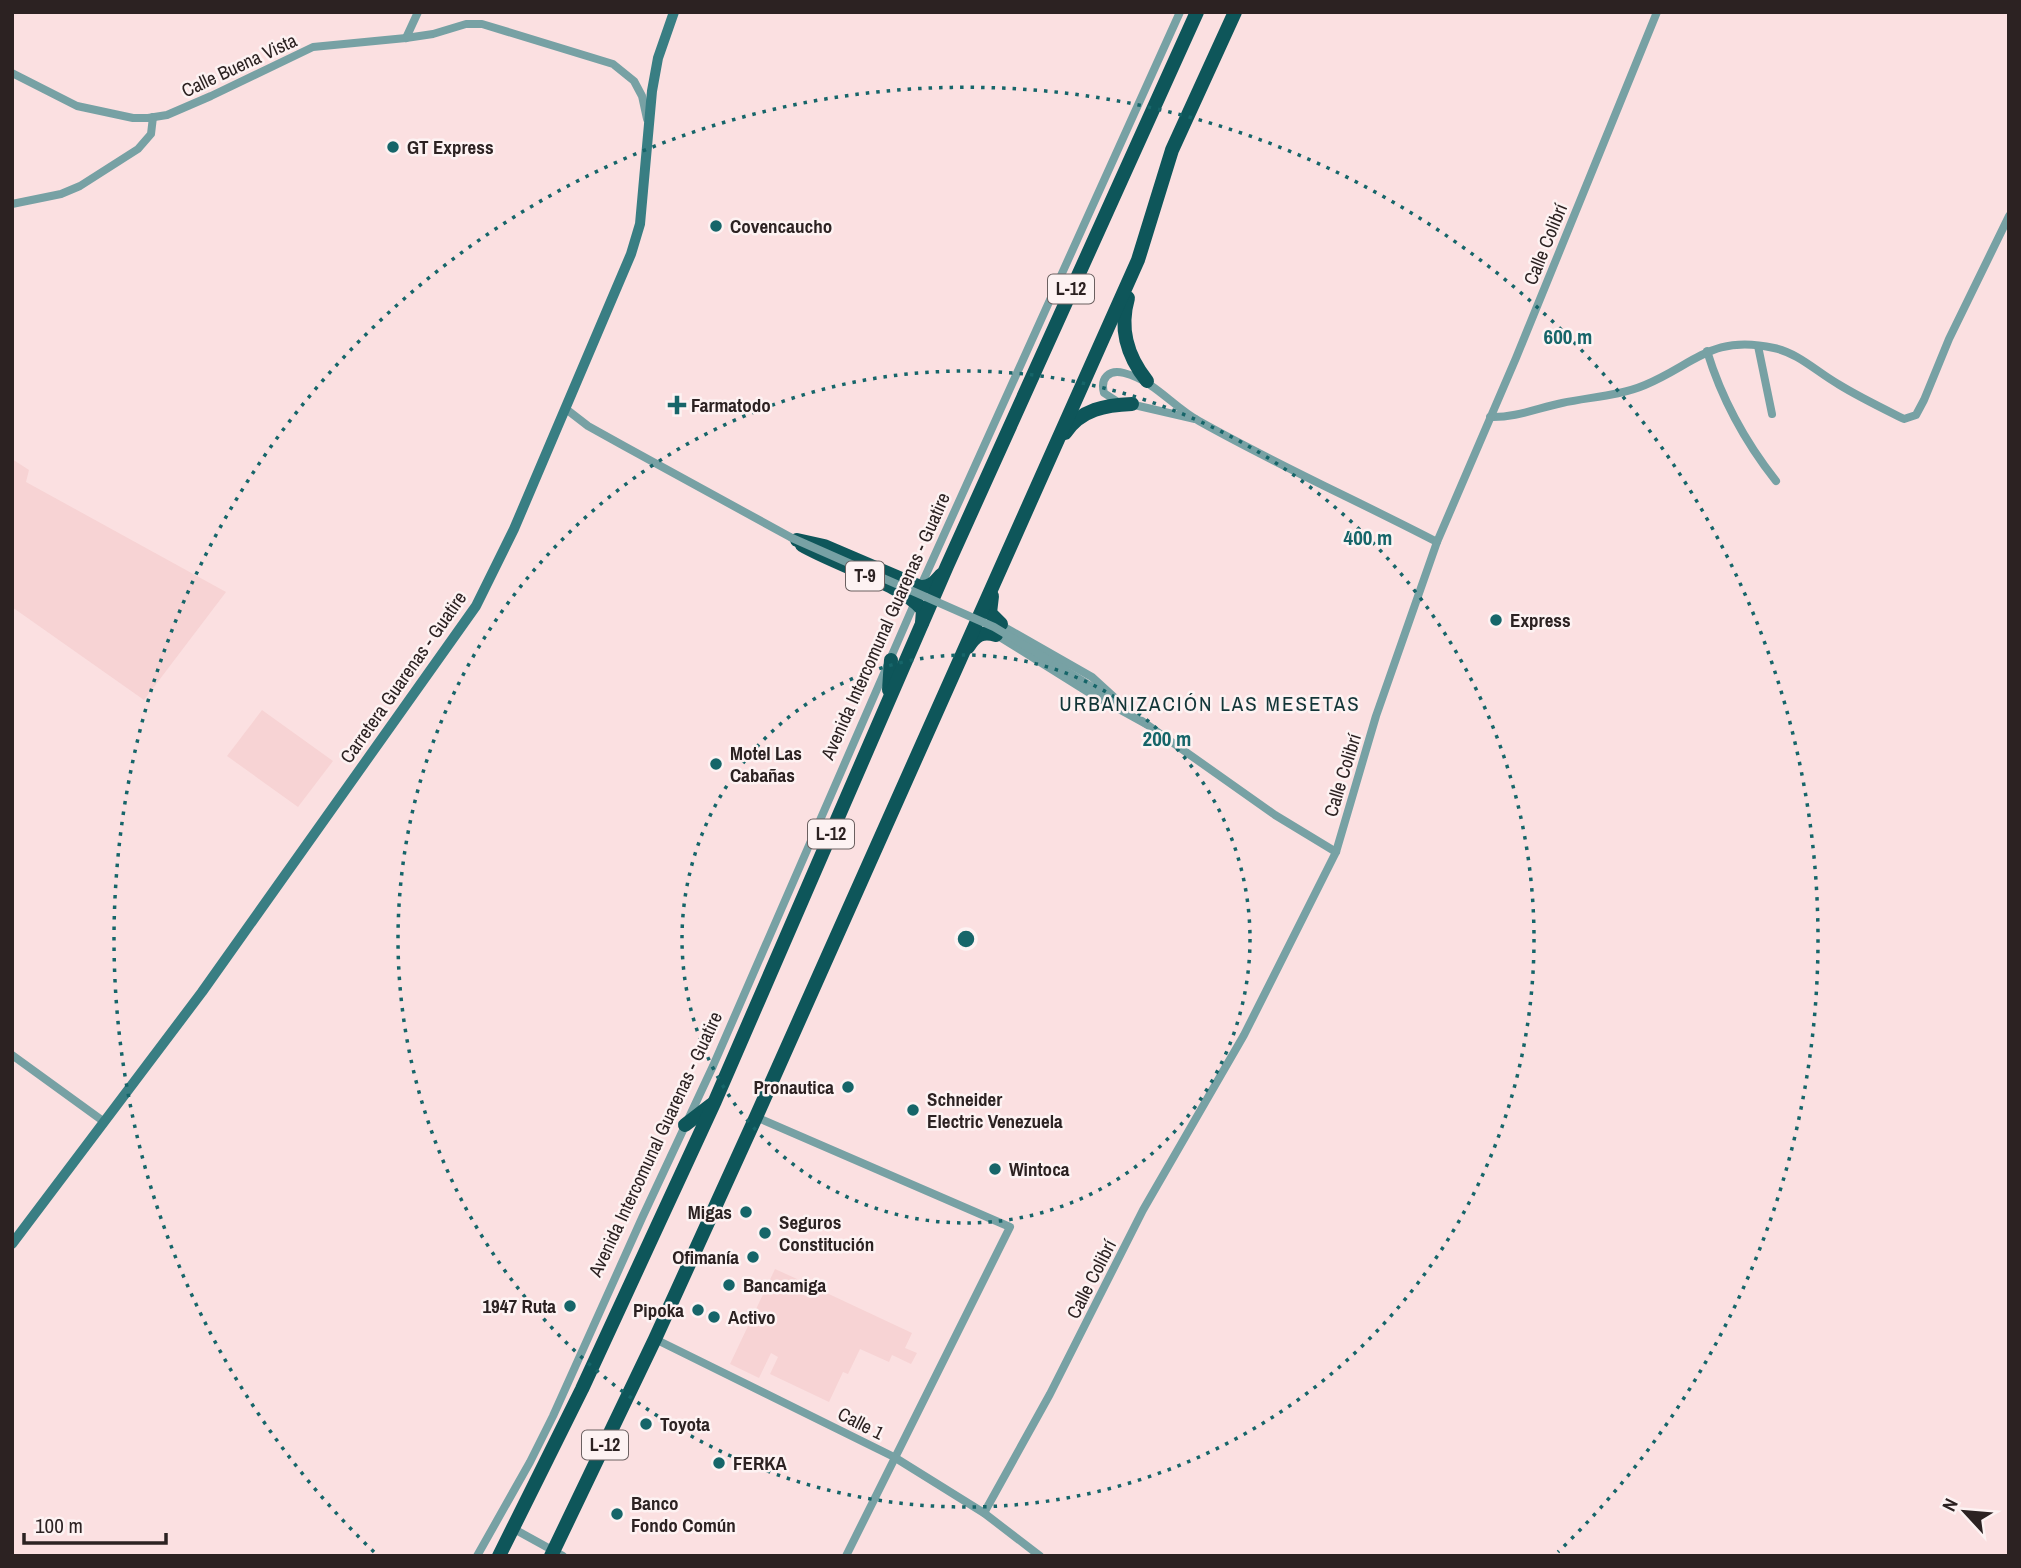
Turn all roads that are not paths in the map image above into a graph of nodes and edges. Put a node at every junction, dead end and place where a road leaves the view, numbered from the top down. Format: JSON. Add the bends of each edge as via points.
{"nodes":[{"id":1,"x":418,"y":12,"type":"edge"},
{"id":2,"x":674,"y":12,"type":"edge"},
{"id":3,"x":1180,"y":12,"type":"edge"},
{"id":4,"x":1198,"y":12,"type":"edge"},
{"id":5,"x":1235,"y":12,"type":"edge"},
{"id":6,"x":1657,"y":12,"type":"edge"},
{"id":7,"x":406,"y":38,"type":"junction"},
{"id":8,"x":12,"y":73,"type":"edge"},
{"id":9,"x":153,"y":117,"type":"junction"},
{"id":10,"x":649,"y":128,"type":"junction"},
{"id":11,"x":12,"y":204,"type":"edge"},
{"id":12,"x":2009,"y":216,"type":"edge"},
{"id":13,"x":1138,"y":260,"type":"junction"},
{"id":14,"x":1758,"y":346,"type":"junction"},
{"id":15,"x":1707,"y":351,"type":"junction"},
{"id":16,"x":1147,"y":381,"type":"junction"},
{"id":17,"x":1132,"y":404,"type":"junction"},
{"id":18,"x":566,"y":410,"type":"junction"},
{"id":19,"x":1772,"y":414,"type":"dead end"},
{"id":20,"x":1490,"y":417,"type":"junction"},
{"id":21,"x":1195,"y":419,"type":"junction"},
{"id":22,"x":1053,"y":451,"type":"junction"},
{"id":23,"x":1776,"y":481,"type":"dead end"},
{"id":24,"x":792,"y":538,"type":"junction"},
{"id":25,"x":1437,"y":542,"type":"junction"},
{"id":26,"x":947,"y":566,"type":"junction"},
{"id":27,"x":998,"y":570,"type":"junction"},
{"id":28,"x":918,"y":594,"type":"junction"},
{"id":29,"x":922,"y":624,"type":"junction"},
{"id":30,"x":998,"y":630,"type":"junction"},
{"id":31,"x":891,"y":660,"type":"junction"},
{"id":32,"x":954,"y":673,"type":"junction"},
{"id":33,"x":888,"y":703,"type":"junction"},
{"id":34,"x":1127,"y":709,"type":"junction"},
{"id":35,"x":1146,"y":724,"type":"junction"},
{"id":36,"x":1336,"y":852,"type":"junction"},
{"id":37,"x":12,"y":1055,"type":"edge"},
{"id":38,"x":715,"y":1101,"type":"junction"},
{"id":39,"x":756,"y":1117,"type":"junction"},
{"id":40,"x":103,"y":1121,"type":"junction"},
{"id":41,"x":685,"y":1125,"type":"junction"},
{"id":42,"x":12,"y":1244,"type":"edge"},
{"id":43,"x":656,"y":1339,"type":"junction"},
{"id":44,"x":894,"y":1457,"type":"junction"},
{"id":45,"x":984,"y":1513,"type":"junction"},
{"id":46,"x":514,"y":1529,"type":"junction"},
{"id":47,"x":556,"y":1554,"type":"edge"},
{"id":48,"x":477,"y":1556,"type":"edge"},
{"id":49,"x":499,"y":1556,"type":"edge"},
{"id":50,"x":846,"y":1556,"type":"edge"},
{"id":51,"x":1040,"y":1556,"type":"edge"}],
"edges":[{"from":1,"to":7,"type":"street"},
{"from":2,"to":10,"type":"main road","name":"Carretera Guarenas - Guatire","via":[[658,58]]},
{"from":3,"to":28,"type":"street","name":"Avenida Intercomunal Guarenas - Guatire","number":"L-12"},
{"from":4,"to":26,"type":"highway","name":"Avenida Intercomunal Guarenas - Guatire","number":"L-12"},
{"from":5,"to":13,"type":"highway","number":"L-12","via":[[1172,150]]},
{"from":6,"to":20,"type":"street","name":"Calle Colibrí"},
{"from":7,"to":9,"type":"street","name":"Calle Buena Vista","via":[[313,47],[211,96]]},
{"from":7,"to":10,"type":"street","name":"Calle Buena Vista","via":[[482,24],[612,64],[634,81]]},
{"from":8,"to":9,"type":"street","name":"Calle Buena Vista","via":[[77,106],[133,118]]},
{"from":9,"to":11,"type":"street","via":[[151,134],[138,149],[80,186]]},
{"from":10,"to":18,"type":"main road","name":"Carretera Guarenas - Guatire","via":[[640,224]]},
{"from":12,"to":14,"type":"street","via":[[1916,415],[1904,419],[1791,354]]},
{"from":13,"to":16,"type":"highway","via":[[1124,321],[1128,351]]},
{"from":13,"to":22,"type":"highway","number":"L-12"},
{"from":14,"to":15,"type":"street","via":[[1727,345]]},
{"from":14,"to":19,"type":"street"},
{"from":15,"to":20,"type":"street","via":[[1632,390],[1510,417]]},
{"from":15,"to":23,"type":"street","via":[[1744,434]]},
{"from":16,"to":17,"type":"street","via":[[1121,372],[1105,377],[1104,393]]},
{"from":16,"to":21,"type":"street"},
{"from":17,"to":21,"type":"street"},
{"from":17,"to":22,"type":"highway","via":[[1083,414]]},
{"from":18,"to":24,"type":"street"},
{"from":18,"to":40,"type":"main road","name":"Carretera Guarenas - Guatire","via":[[470,615],[202,992]]},
{"from":20,"to":25,"type":"street","name":"Calle Colibrí"},
{"from":21,"to":25,"type":"street"},
{"from":22,"to":27,"type":"highway","number":"L-12"},
{"from":24,"to":28,"type":"highway","number":"T-9","via":[[906,595]]},
{"from":24,"to":34,"type":"street","bridge":true,"via":[[994,627]]},
{"from":25,"to":36,"type":"street","name":"Calle Colibrí","via":[[1376,716]]},
{"from":26,"to":28,"type":"highway"},
{"from":26,"to":29,"type":"highway","name":"Avenida Intercomunal Guarenas - Guatire","number":"L-12"},
{"from":27,"to":30,"type":"highway","via":[[990,613]]},
{"from":27,"to":32,"type":"highway","number":"L-12"},
{"from":28,"to":29,"type":"highway"},
{"from":28,"to":31,"type":"street","name":"Avenida Intercomunal Guarenas - Guatire","number":"L-12"},
{"from":29,"to":33,"type":"highway","name":"Avenida Intercomunal Guarenas - Guatire","number":"L-12"},
{"from":30,"to":32,"type":"highway","via":[[976,637]]},
{"from":30,"to":34,"type":"street","via":[[1092,677]]},
{"from":30,"to":35,"type":"street","via":[[1088,692]]},
{"from":31,"to":33,"type":"highway"},
{"from":31,"to":41,"type":"street","name":"Avenida Intercomunal Guarenas - Guatire","number":"L-12"},
{"from":32,"to":39,"type":"highway","number":"L-12"},
{"from":33,"to":38,"type":"highway","name":"Avenida Intercomunal Guarenas - Guatire","number":"L-12"},
{"from":34,"to":35,"type":"street"},
{"from":35,"to":36,"type":"street"},
{"from":36,"to":45,"type":"street","name":"Calle Colibrí","via":[[1244,1035],[1143,1210]]},
{"from":37,"to":40,"type":"street"},
{"from":38,"to":41,"type":"highway"},
{"from":38,"to":46,"type":"highway","name":"Avenida Intercomunal Guarenas - Guatire","number":"L-12"},
{"from":39,"to":43,"type":"highway","number":"L-12"},
{"from":39,"to":44,"type":"street","via":[[1010,1227]]},
{"from":40,"to":42,"type":"main road","name":"Carretera Guarenas - Guatire"},
{"from":41,"to":48,"type":"street","name":"Avenida Intercomunal Guarenas - Guatire","number":"L-12","via":[[553,1416]]},
{"from":43,"to":44,"type":"street","name":"Calle 1"},
{"from":43,"to":47,"type":"highway","number":"L-12"},
{"from":44,"to":45,"type":"street","name":"Calle 1"},
{"from":44,"to":50,"type":"street"},
{"from":45,"to":51,"type":"street","name":"Calle 1"},
{"from":46,"to":47,"type":"street"},
{"from":46,"to":49,"type":"highway","name":"Avenida Intercomunal Guarenas - Guatire","number":"L-12"}]}
